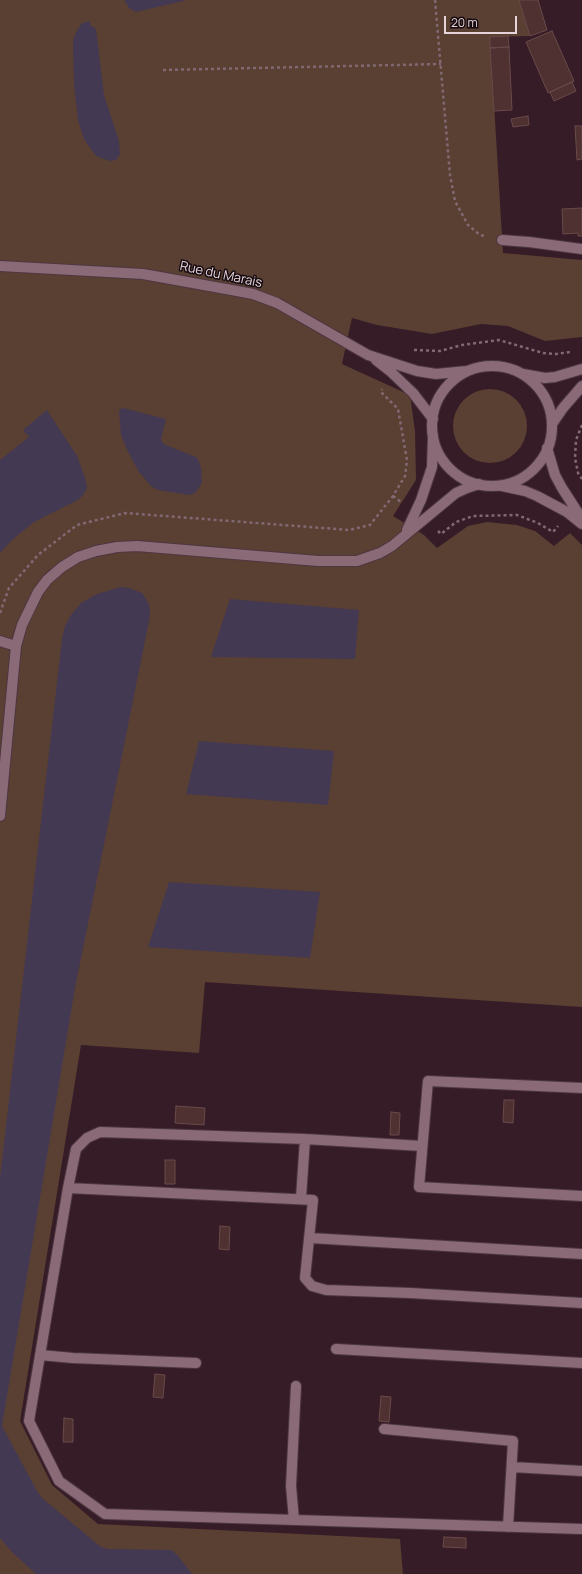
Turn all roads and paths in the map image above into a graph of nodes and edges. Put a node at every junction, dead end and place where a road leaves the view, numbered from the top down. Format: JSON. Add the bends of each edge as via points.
{"nodes":[{"id":1,"x":435,"y":0,"type":"edge"},
{"id":2,"x":441,"y":64,"type":"junction"},
{"id":3,"x":163,"y":70,"type":"dead end"},
{"id":4,"x":502,"y":240,"type":"joint"},
{"id":5,"x":582,"y":249,"type":"edge"},
{"id":6,"x":0,"y":266,"type":"edge"},
{"id":7,"x":412,"y":349,"type":"dead end"},
{"id":8,"x":573,"y":352,"type":"dead end"},
{"id":9,"x":368,"y":355,"type":"junction"},
{"id":10,"x":582,"y":369,"type":"edge"},
{"id":11,"x":390,"y":371,"type":"junction"},
{"id":12,"x":467,"y":371,"type":"junction"},
{"id":13,"x":521,"y":374,"type":"junction"},
{"id":14,"x":582,"y":386,"type":"edge"},
{"id":15,"x":433,"y":419,"type":"junction"},
{"id":16,"x":552,"y":424,"type":"junction"},
{"id":17,"x":582,"y":425,"type":"edge"},
{"id":18,"x":433,"y":436,"type":"junction"},
{"id":19,"x":547,"y":448,"type":"junction"},
{"id":20,"x":582,"y":479,"type":"edge"},
{"id":21,"x":479,"y":484,"type":"junction"},
{"id":22,"x":494,"y":486,"type":"junction"},
{"id":23,"x":415,"y":512,"type":"junction"},
{"id":24,"x":569,"y":514,"type":"junction"},
{"id":25,"x":424,"y":519,"type":"junction"},
{"id":26,"x":582,"y":519,"type":"edge"},
{"id":27,"x":582,"y":524,"type":"edge"},
{"id":28,"x":404,"y":535,"type":"junction"},
{"id":29,"x":0,"y":641,"type":"edge"},
{"id":30,"x":16,"y":646,"type":"junction"},
{"id":31,"x":0,"y":816,"type":"edge"},
{"id":32,"x":582,"y":1088,"type":"edge"},
{"id":33,"x":305,"y":1140,"type":"junction"},
{"id":34,"x":422,"y":1146,"type":"junction"},
{"id":35,"x":68,"y":1188,"type":"junction"},
{"id":36,"x":582,"y":1196,"type":"edge"},
{"id":37,"x":301,"y":1198,"type":"junction"},
{"id":38,"x":310,"y":1238,"type":"junction"},
{"id":39,"x":582,"y":1254,"type":"edge"},
{"id":40,"x":582,"y":1303,"type":"edge"},
{"id":41,"x":336,"y":1349,"type":"dead end"},
{"id":42,"x":40,"y":1355,"type":"junction"},
{"id":43,"x":196,"y":1363,"type":"dead end"},
{"id":44,"x":582,"y":1363,"type":"edge"},
{"id":45,"x":296,"y":1386,"type":"dead end"},
{"id":46,"x":384,"y":1429,"type":"dead end"},
{"id":47,"x":512,"y":1467,"type":"junction"},
{"id":48,"x":582,"y":1471,"type":"edge"},
{"id":49,"x":294,"y":1520,"type":"junction"},
{"id":50,"x":508,"y":1527,"type":"junction"},
{"id":51,"x":582,"y":1529,"type":"edge"}],
"edges":[{"from":1,"to":2,"type":"path"},
{"from":2,"to":3,"type":"path"},
{"from":2,"to":4,"type":"path","via":[[450,175],[455,201],[468,225],[480,235]]},
{"from":4,"to":5,"type":"street"},
{"from":6,"to":9,"type":"street","name":"Rue du Marais","via":[[143,274],[253,294],[288,309]]},
{"from":7,"to":8,"type":"path","via":[[440,351],[499,340],[543,353]]},
{"from":9,"to":11,"type":"street"},
{"from":9,"to":12,"type":"street","name":"Rue du Marais","via":[[417,371],[436,374]]},
{"from":10,"to":13,"type":"street","via":[[546,378]]},
{"from":11,"to":15,"type":"street","via":[[414,393]]},
{"from":11,"to":23,"type":"path","via":[[381,392],[398,409],[407,460],[405,476],[393,496]]},
{"from":12,"to":13,"type":"street","via":[[495,366]]},
{"from":12,"to":15,"type":"street","via":[[447,387],[437,402]]},
{"from":13,"to":16,"type":"street","via":[[535,384],[545,399]]},
{"from":14,"to":16,"type":"street"},
{"from":15,"to":18,"type":"street"},
{"from":16,"to":19,"type":"street"},
{"from":17,"to":20,"type":"path","via":[[576,440],[575,458]]},
{"from":18,"to":21,"type":"street","via":[[438,451],[451,470],[464,479]]},
{"from":18,"to":23,"type":"street","via":[[432,467]]},
{"from":19,"to":22,"type":"street","via":[[540,462],[523,477]]},
{"from":19,"to":26,"type":"street","via":[[555,475]]},
{"from":21,"to":22,"type":"street"},
{"from":21,"to":25,"type":"street","via":[[456,493]]},
{"from":22,"to":24,"type":"street","via":[[525,491]]},
{"from":23,"to":28,"type":"street"},
{"from":24,"to":25,"type":"path","via":[[553,532],[538,523],[517,516],[473,516],[456,522],[441,534]]},
{"from":24,"to":27,"type":"street"},
{"from":25,"to":28,"type":"street"},
{"from":28,"to":30,"type":"street","via":[[380,553],[357,561],[342,562],[137,546],[96,551],[78,557],[47,580],[30,606]]},
{"from":29,"to":30,"type":"street"},
{"from":30,"to":31,"type":"street"},
{"from":32,"to":34,"type":"street","via":[[428,1081]]},
{"from":33,"to":34,"type":"street"},
{"from":33,"to":35,"type":"street","via":[[100,1132],[87,1138],[76,1149]]},
{"from":33,"to":37,"type":"street"},
{"from":34,"to":36,"type":"street","via":[[419,1187]]},
{"from":35,"to":37,"type":"street"},
{"from":35,"to":42,"type":"street"},
{"from":37,"to":38,"type":"street","via":[[313,1200]]},
{"from":38,"to":39,"type":"street"},
{"from":38,"to":40,"type":"street","via":[[305,1278],[312,1286],[326,1290]]},
{"from":41,"to":44,"type":"street"},
{"from":42,"to":43,"type":"street"},
{"from":42,"to":49,"type":"street","via":[[29,1421],[58,1481],[105,1514]]},
{"from":45,"to":49,"type":"street","via":[[291,1486]]},
{"from":46,"to":47,"type":"street","via":[[513,1441]]},
{"from":47,"to":48,"type":"street"},
{"from":47,"to":50,"type":"street"},
{"from":49,"to":50,"type":"street"},
{"from":50,"to":51,"type":"street"}]}
